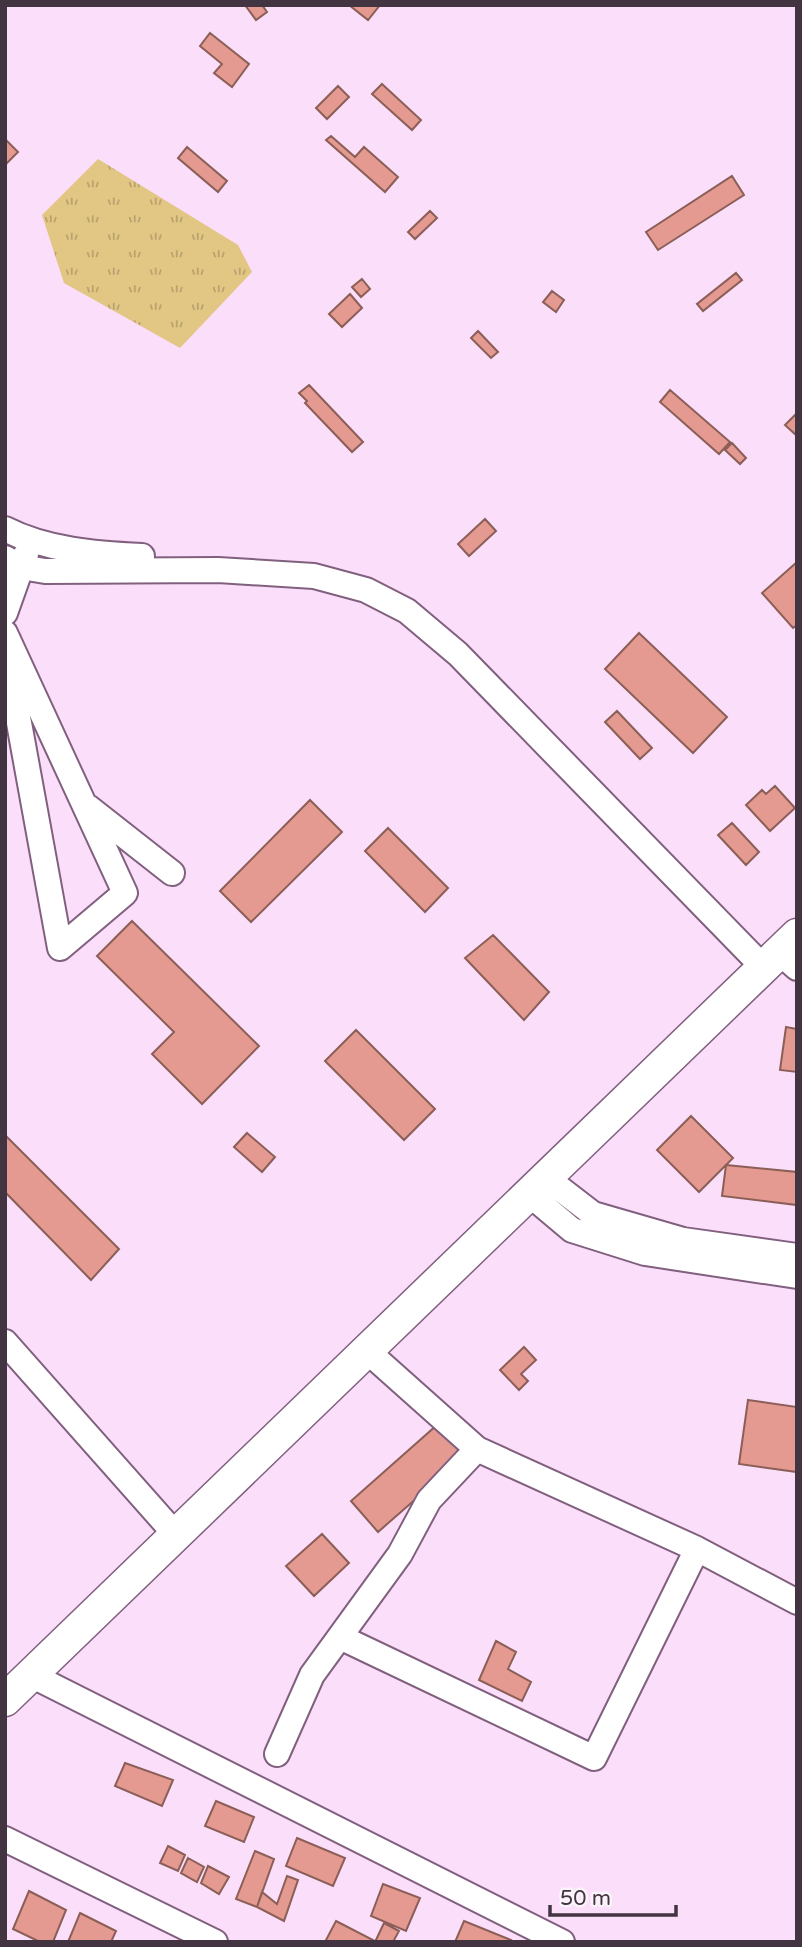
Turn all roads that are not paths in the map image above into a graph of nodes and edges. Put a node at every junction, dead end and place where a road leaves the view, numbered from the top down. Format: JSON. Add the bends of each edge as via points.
{"nodes":[{"id":1,"x":5,"y":529,"type":"edge"},
{"id":2,"x":31,"y":542,"type":"junction"},
{"id":3,"x":13,"y":562,"type":"edge"},
{"id":4,"x":5,"y":613,"type":"edge"},
{"id":5,"x":5,"y":633,"type":"edge"},
{"id":6,"x":5,"y":646,"type":"edge"},
{"id":7,"x":458,"y":654,"type":"junction"},
{"id":8,"x":84,"y":805,"type":"junction"},
{"id":9,"x":172,"y":873,"type":"dead end"},
{"id":10,"x":784,"y":956,"type":"edge"},
{"id":11,"x":536,"y":1185,"type":"junction"},
{"id":12,"x":797,"y":1256,"type":"edge"},
{"id":13,"x":797,"y":1276,"type":"edge"},
{"id":14,"x":5,"y":1342,"type":"edge"},
{"id":15,"x":366,"y":1350,"type":"junction"},
{"id":16,"x":477,"y":1449,"type":"junction"},
{"id":17,"x":176,"y":1535,"type":"junction"},
{"id":18,"x":697,"y":1549,"type":"junction"},
{"id":19,"x":797,"y":1602,"type":"edge"},
{"id":20,"x":340,"y":1637,"type":"junction"},
{"id":21,"x":32,"y":1675,"type":"junction"},
{"id":22,"x":5,"y":1700,"type":"edge"},
{"id":23,"x":277,"y":1754,"type":"dead end"},
{"id":24,"x":5,"y":1839,"type":"edge"},
{"id":25,"x":215,"y":1942,"type":"edge"},
{"id":26,"x":562,"y":1942,"type":"edge"}],
"edges":[{"from":1,"to":2,"type":"street"},
{"from":2,"to":3,"type":"street"},
{"from":2,"to":7,"type":"street","via":[[114,555],[306,561],[363,570],[408,595],[434,618]]},
{"from":3,"to":4,"type":"street"},
{"from":3,"to":7,"type":"street","via":[[45,571],[218,570],[314,576],[376,595],[407,611]]},
{"from":5,"to":8,"type":"street"},
{"from":6,"to":8,"type":"street","via":[[60,948],[125,893]]},
{"from":7,"to":10,"type":"street"},
{"from":8,"to":9,"type":"street"},
{"from":10,"to":11,"type":"main road"},
{"from":11,"to":12,"type":"street","via":[[593,1214],[683,1240]]},
{"from":11,"to":13,"type":"street","via":[[572,1230],[645,1253]]},
{"from":11,"to":15,"type":"main road"},
{"from":14,"to":17,"type":"street"},
{"from":15,"to":16,"type":"street"},
{"from":15,"to":17,"type":"main road"},
{"from":16,"to":18,"type":"street"},
{"from":16,"to":20,"type":"street","via":[[429,1500],[400,1554]]},
{"from":17,"to":21,"type":"main road"},
{"from":18,"to":19,"type":"street"},
{"from":18,"to":20,"type":"street","via":[[594,1758]]},
{"from":20,"to":23,"type":"street","via":[[312,1675]]},
{"from":21,"to":22,"type":"main road"},
{"from":21,"to":26,"type":"street"},
{"from":24,"to":25,"type":"street"}]}
